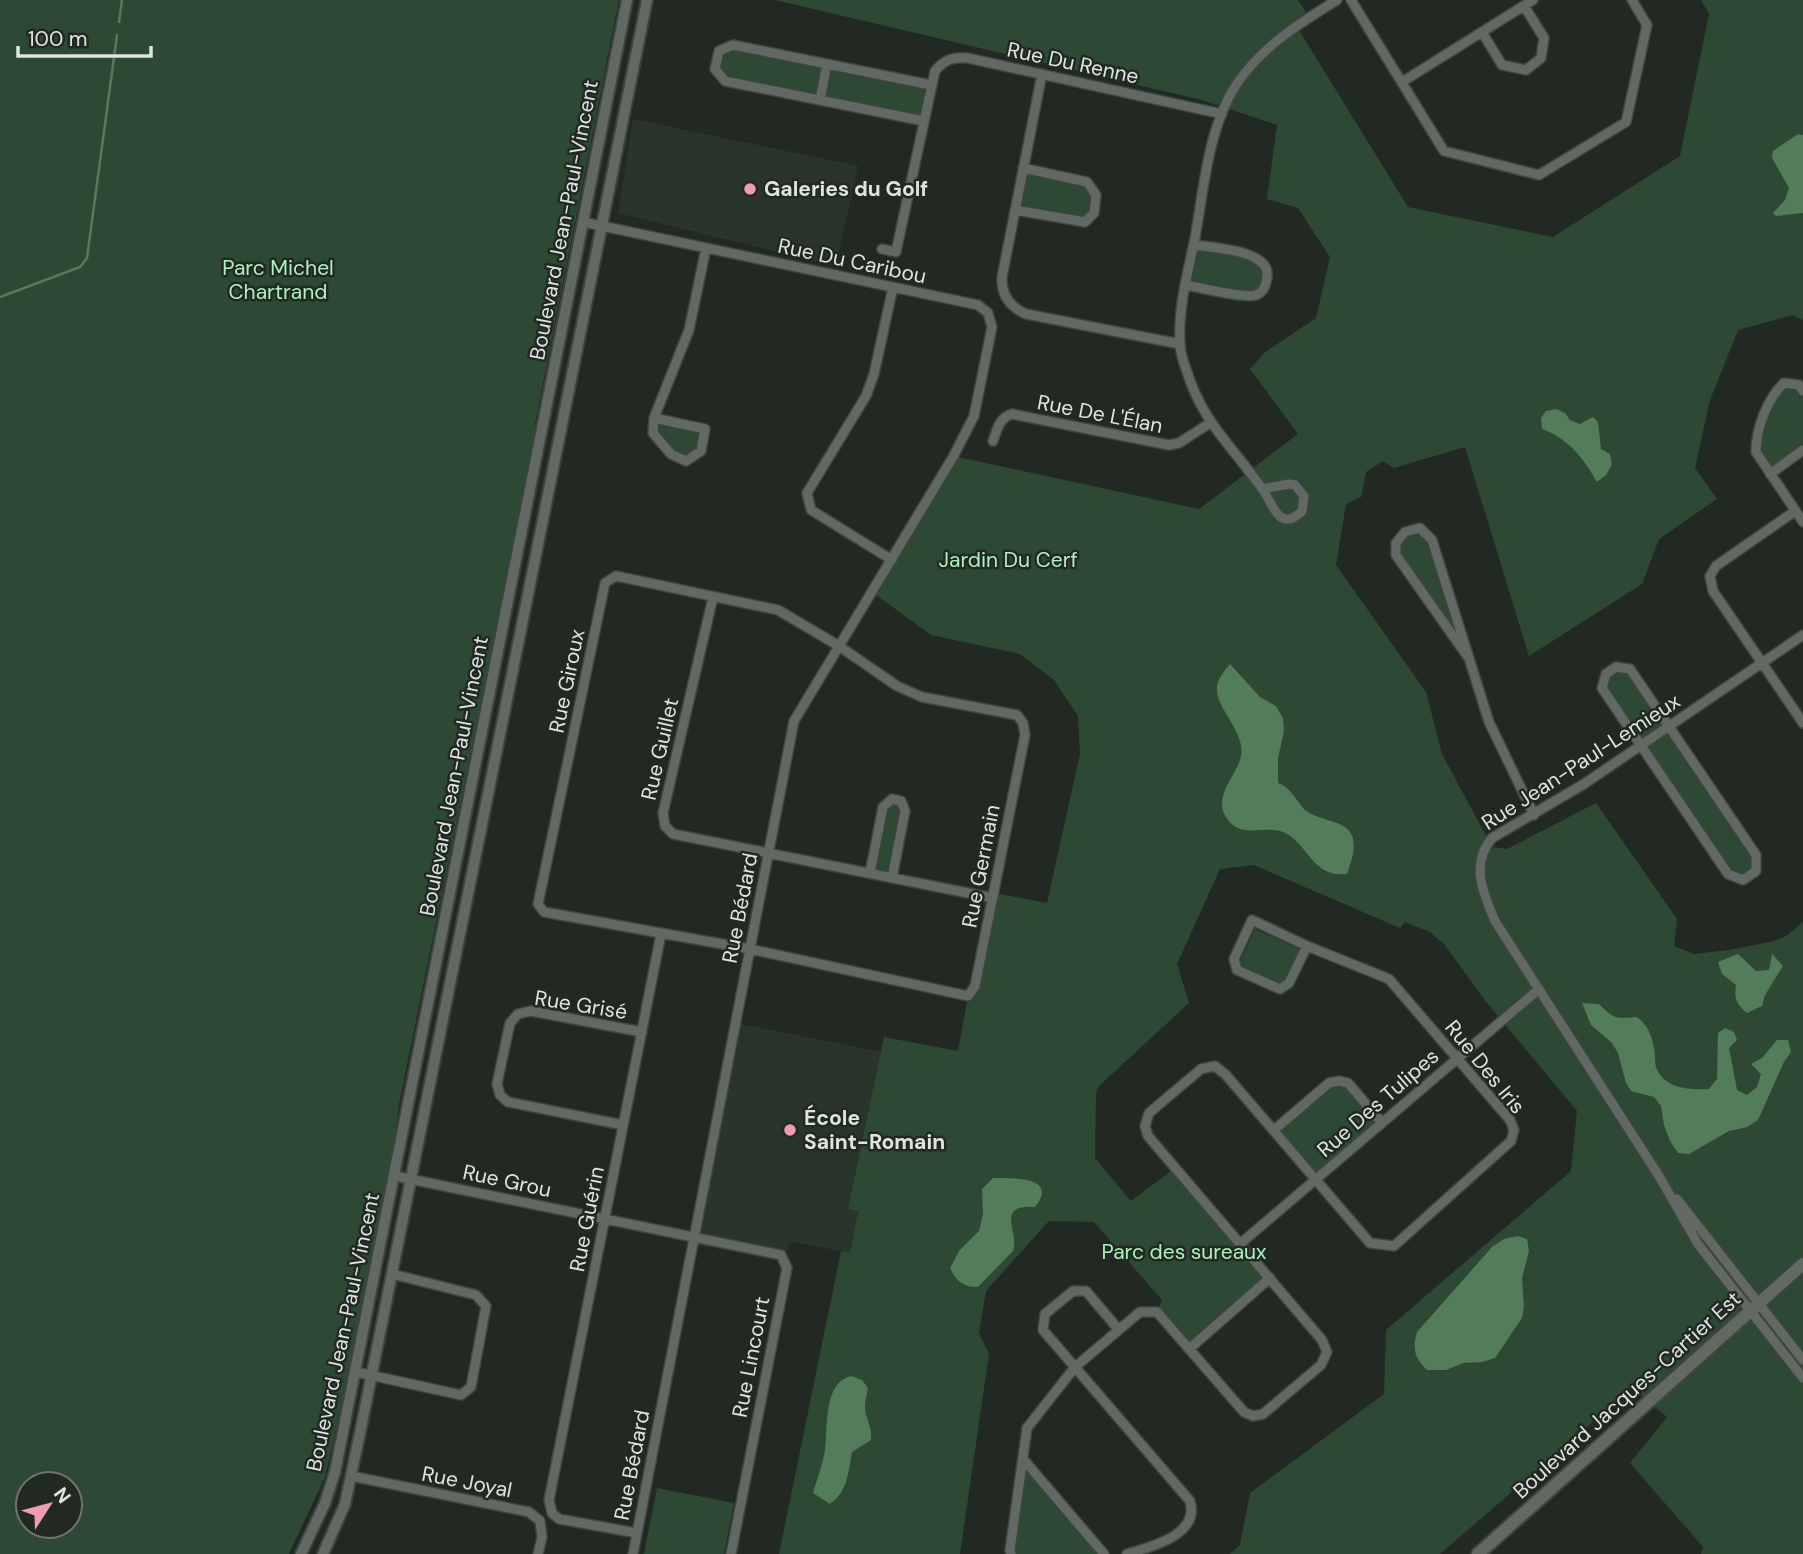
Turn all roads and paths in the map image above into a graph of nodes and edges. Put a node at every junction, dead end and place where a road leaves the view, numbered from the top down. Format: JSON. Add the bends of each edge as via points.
{"nodes":[{"id":1,"x":627,"y":0,"type":"edge"},
{"id":2,"x":648,"y":0,"type":"edge"},
{"id":3,"x":1337,"y":0,"type":"edge"},
{"id":4,"x":1351,"y":0,"type":"edge"},
{"id":5,"x":1533,"y":0,"type":"edge"},
{"id":6,"x":1632,"y":0,"type":"edge"},
{"id":7,"x":1524,"y":6,"type":"junction"},
{"id":8,"x":1482,"y":32,"type":"junction"},
{"id":9,"x":827,"y":64,"type":"junction"},
{"id":10,"x":1042,"y":74,"type":"junction"},
{"id":11,"x":1402,"y":82,"type":"junction"},
{"id":12,"x":932,"y":85,"type":"junction"},
{"id":13,"x":820,"y":100,"type":"junction"},
{"id":14,"x":1222,"y":114,"type":"junction"},
{"id":15,"x":924,"y":121,"type":"junction"},
{"id":16,"x":1023,"y":168,"type":"junction"},
{"id":17,"x":1015,"y":210,"type":"junction"},
{"id":18,"x":583,"y":222,"type":"junction"},
{"id":19,"x":603,"y":227,"type":"junction"},
{"id":20,"x":1194,"y":245,"type":"junction"},
{"id":21,"x":706,"y":248,"type":"junction"},
{"id":22,"x":882,"y":249,"type":"dead end"},
{"id":23,"x":1185,"y":285,"type":"junction"},
{"id":24,"x":893,"y":287,"type":"junction"},
{"id":25,"x":988,"y":313,"type":"joint"},
{"id":26,"x":1180,"y":344,"type":"junction"},
{"id":27,"x":1803,"y":391,"type":"edge"},
{"id":28,"x":654,"y":418,"type":"junction"},
{"id":29,"x":1210,"y":423,"type":"junction"},
{"id":30,"x":993,"y":441,"type":"dead end"},
{"id":31,"x":1803,"y":450,"type":"edge"},
{"id":32,"x":1770,"y":474,"type":"junction"},
{"id":33,"x":1262,"y":489,"type":"junction"},
{"id":34,"x":1795,"y":510,"type":"junction"},
{"id":35,"x":1803,"y":522,"type":"edge"},
{"id":36,"x":891,"y":560,"type":"junction"},
{"id":37,"x":713,"y":597,"type":"junction"},
{"id":38,"x":1803,"y":635,"type":"edge"},
{"id":39,"x":839,"y":646,"type":"junction"},
{"id":40,"x":1468,"y":657,"type":"junction"},
{"id":41,"x":1762,"y":663,"type":"junction"},
{"id":42,"x":1803,"y":723,"type":"edge"},
{"id":43,"x":1669,"y":726,"type":"junction"},
{"id":44,"x":1640,"y":745,"type":"junction"},
{"id":45,"x":1534,"y":814,"type":"junction"},
{"id":46,"x":768,"y":853,"type":"junction"},
{"id":47,"x":870,"y":873,"type":"junction"},
{"id":48,"x":892,"y":878,"type":"junction"},
{"id":49,"x":993,"y":898,"type":"junction"},
{"id":50,"x":661,"y":934,"type":"junction"},
{"id":51,"x":1307,"y":946,"type":"junction"},
{"id":52,"x":750,"y":949,"type":"junction"},
{"id":53,"x":1539,"y":989,"type":"junction"},
{"id":54,"x":642,"y":1032,"type":"junction"},
{"id":55,"x":1458,"y":1058,"type":"junction"},
{"id":56,"x":1382,"y":1123,"type":"junction"},
{"id":57,"x":623,"y":1125,"type":"junction"},
{"id":58,"x":1274,"y":1130,"type":"junction"},
{"id":59,"x":395,"y":1176,"type":"junction"},
{"id":60,"x":1316,"y":1179,"type":"junction"},
{"id":61,"x":412,"y":1180,"type":"junction"},
{"id":62,"x":604,"y":1219,"type":"junction"},
{"id":63,"x":694,"y":1238,"type":"junction"},
{"id":64,"x":1240,"y":1244,"type":"junction"},
{"id":65,"x":1803,"y":1264,"type":"edge"},
{"id":66,"x":393,"y":1274,"type":"junction"},
{"id":67,"x":1270,"y":1278,"type":"junction"},
{"id":68,"x":1755,"y":1307,"type":"junction"},
{"id":69,"x":1119,"y":1330,"type":"junction"},
{"id":70,"x":1189,"y":1349,"type":"junction"},
{"id":71,"x":1803,"y":1360,"type":"edge"},
{"id":72,"x":1075,"y":1367,"type":"junction"},
{"id":73,"x":356,"y":1372,"type":"junction"},
{"id":74,"x":372,"y":1375,"type":"junction"},
{"id":75,"x":1803,"y":1378,"type":"edge"},
{"id":76,"x":1023,"y":1459,"type":"junction"},
{"id":77,"x":351,"y":1476,"type":"junction"},
{"id":78,"x":637,"y":1533,"type":"junction"},
{"id":79,"x":300,"y":1554,"type":"edge"},
{"id":80,"x":323,"y":1554,"type":"edge"},
{"id":81,"x":538,"y":1554,"type":"edge"},
{"id":82,"x":633,"y":1554,"type":"edge"},
{"id":83,"x":731,"y":1554,"type":"edge"},
{"id":84,"x":1011,"y":1554,"type":"edge"},
{"id":85,"x":1104,"y":1554,"type":"edge"},
{"id":86,"x":1127,"y":1554,"type":"edge"},
{"id":87,"x":1478,"y":1554,"type":"edge"}],
"edges":[{"from":1,"to":18,"type":"street","name":"Boulevard Jean-Paul-Vincent"},
{"from":2,"to":19,"type":"street","name":"Boulevard Jean-Paul-Vincent"},
{"from":3,"to":14,"type":"street","via":[[1258,57],[1234,87]]},
{"from":4,"to":11,"type":"street"},
{"from":5,"to":7,"type":"street"},
{"from":6,"to":11,"type":"street","via":[[1647,24],[1626,122],[1539,175],[1444,151]]},
{"from":7,"to":8,"type":"street"},
{"from":7,"to":8,"type":"street","via":[[1544,38],[1541,58],[1526,70],[1502,65]]},
{"from":8,"to":11,"type":"street"},
{"from":9,"to":12,"type":"street"},
{"from":9,"to":13,"type":"street"},
{"from":9,"to":13,"type":"street","via":[[733,45],[719,51],[715,69],[725,81]]},
{"from":10,"to":12,"type":"street","name":"Rue Du Renne","via":[[954,57],[935,71]]},
{"from":10,"to":14,"type":"street","name":"Rue Du Renne"},
{"from":10,"to":16,"type":"street"},
{"from":12,"to":15,"type":"street","name":"Rue Du Renne"},
{"from":13,"to":15,"type":"street"},
{"from":14,"to":20,"type":"street"},
{"from":15,"to":22,"type":"street","name":"Rue Du Renne","via":[[896,252]]},
{"from":16,"to":17,"type":"street"},
{"from":16,"to":17,"type":"street","via":[[1087,182],[1096,195],[1094,213],[1085,222]]},
{"from":17,"to":26,"type":"street","via":[[1001,288],[1015,309]]},
{"from":18,"to":19,"type":"street","name":"Rue Du Caribou"},
{"from":18,"to":59,"type":"street","name":"Boulevard Jean-Paul-Vincent"},
{"from":19,"to":21,"type":"street","name":"Rue Du Caribou"},
{"from":19,"to":61,"type":"street","name":"Boulevard Jean-Paul-Vincent"},
{"from":20,"to":23,"type":"street"},
{"from":20,"to":23,"type":"street","via":[[1264,262],[1268,273],[1265,288],[1245,296]]},
{"from":21,"to":24,"type":"street","name":"Rue Du Caribou"},
{"from":21,"to":28,"type":"street","via":[[689,330]]},
{"from":23,"to":26,"type":"street"},
{"from":24,"to":25,"type":"street","name":"Rue Du Caribou","via":[[978,305]]},
{"from":24,"to":36,"type":"street","via":[[866,396],[807,494],[811,510]]},
{"from":25,"to":36,"type":"street","name":"Rue Bédard","via":[[992,327],[974,416]]},
{"from":26,"to":29,"type":"street","via":[[1195,396]]},
{"from":27,"to":32,"type":"street","via":[[1799,385],[1784,383],[1773,393],[1756,440],[1756,453]]},
{"from":28,"to":28,"type":"street","via":[[653,433],[671,454],[686,461],[701,451],[705,429]]},
{"from":29,"to":30,"type":"street","name":"Rue De L'Élan","via":[[1188,439],[1169,445],[1012,414],[1004,416]]},
{"from":29,"to":33,"type":"street"},
{"from":31,"to":32,"type":"street"},
{"from":32,"to":34,"type":"street"},
{"from":33,"to":33,"type":"street","via":[[1280,517],[1292,518],[1302,511],[1304,496],[1295,485]]},
{"from":34,"to":35,"type":"street"},
{"from":34,"to":41,"type":"street","via":[[1716,566],[1710,576],[1713,591]]},
{"from":36,"to":39,"type":"street","name":"Rue Bédard"},
{"from":37,"to":39,"type":"street","name":"Rue Giroux","via":[[778,610]]},
{"from":37,"to":46,"type":"street","name":"Rue Guillet","via":[[663,813],[665,826],[673,834]]},
{"from":37,"to":50,"type":"street","name":"Rue Giroux","via":[[616,576],[605,583],[538,904],[544,912]]},
{"from":38,"to":41,"type":"street","name":"Rue Jean-Paul-Lemieux"},
{"from":39,"to":46,"type":"street","name":"Rue Bédard","via":[[794,721]]},
{"from":39,"to":49,"type":"street","name":"Rue Germain","via":[[897,686],[922,697],[1017,715],[1023,723],[1025,735]]},
{"from":40,"to":40,"type":"street","via":[[1432,540],[1420,528],[1405,533],[1396,543],[1396,555]]},
{"from":40,"to":45,"type":"street","via":[[1489,722]]},
{"from":41,"to":42,"type":"street"},
{"from":41,"to":43,"type":"street","name":"Rue Jean-Paul-Lemieux"},
{"from":43,"to":44,"type":"street","name":"Rue Jean-Paul-Lemieux"},
{"from":43,"to":44,"type":"street","via":[[1630,669],[1616,667],[1606,674],[1602,688]]},
{"from":43,"to":44,"type":"street","via":[[1756,855],[1756,871],[1743,880],[1728,874]]},
{"from":44,"to":45,"type":"street","name":"Rue Jean-Paul-Lemieux"},
{"from":45,"to":53,"type":"street","name":"Rue Jean-Paul-Lemieux","via":[[1492,838],[1483,849],[1479,866],[1495,921]]},
{"from":46,"to":47,"type":"street","name":"Rue Guillet"},
{"from":46,"to":52,"type":"street","name":"Rue Bédard"},
{"from":47,"to":48,"type":"street","name":"Rue Guillet"},
{"from":47,"to":48,"type":"street","via":[[883,807],[892,799],[901,801],[905,811]]},
{"from":48,"to":49,"type":"street","name":"Rue Guillet"},
{"from":49,"to":52,"type":"street","name":"Rue Germain","via":[[975,985],[968,996]]},
{"from":50,"to":52,"type":"street"},
{"from":50,"to":54,"type":"street","name":"Rue Guérin"},
{"from":51,"to":51,"type":"street","name":"Rue Des Iris","via":[[1252,920],[1234,959],[1237,970],[1280,989],[1289,983]]},
{"from":51,"to":55,"type":"street","name":"Rue Des Iris","via":[[1389,979]]},
{"from":52,"to":63,"type":"street","name":"Rue Bédard"},
{"from":53,"to":55,"type":"street","name":"Rue Des Tulipes"},
{"from":53,"to":68,"type":"street","name":"Rue Jean-Paul-Lemieux","via":[[1698,1244]]},
{"from":54,"to":57,"type":"street","name":"Rue Guérin"},
{"from":54,"to":57,"type":"street","name":"Rue Grisé","via":[[531,1011],[518,1014],[510,1023],[497,1084],[508,1102]]},
{"from":55,"to":56,"type":"street","name":"Rue Des Tulipes"},
{"from":55,"to":60,"type":"street","name":"Rue Des Iris","via":[[1510,1120],[1514,1130],[1511,1142],[1394,1246],[1370,1243]]},
{"from":56,"to":58,"type":"street","via":[[1348,1083],[1339,1081],[1329,1083]]},
{"from":56,"to":60,"type":"street","name":"Rue Des Tulipes"},
{"from":57,"to":62,"type":"street","name":"Rue Guérin"},
{"from":58,"to":60,"type":"street"},
{"from":58,"to":64,"type":"street","via":[[1215,1066],[1201,1069],[1149,1114],[1145,1126],[1148,1136]]},
{"from":59,"to":61,"type":"street","name":"Rue Grou"},
{"from":59,"to":73,"type":"street","name":"Boulevard Jean-Paul-Vincent"},
{"from":60,"to":64,"type":"street","name":"Rue Des Tulipes"},
{"from":61,"to":62,"type":"street","name":"Rue Grou"},
{"from":61,"to":66,"type":"street","name":"Boulevard Jean-Paul-Vincent"},
{"from":62,"to":63,"type":"street","name":"Rue Grou"},
{"from":62,"to":78,"type":"street","name":"Rue Guérin","via":[[549,1500],[559,1519]]},
{"from":63,"to":78,"type":"street","name":"Rue Bédard"},
{"from":63,"to":83,"type":"street","name":"Rue Lincourt","via":[[781,1255],[787,1268]]},
{"from":64,"to":67,"type":"street"},
{"from":65,"to":68,"type":"main road","name":"Boulevard Jacques-Cartier Est"},
{"from":66,"to":74,"type":"street","name":"Boulevard Jean-Paul-Vincent"},
{"from":66,"to":74,"type":"street","via":[[476,1295],[486,1306],[471,1387],[461,1395]]},
{"from":67,"to":70,"type":"street"},
{"from":67,"to":70,"type":"street","via":[[1322,1339],[1327,1352],[1321,1365],[1263,1414],[1253,1416],[1244,1412]]},
{"from":68,"to":71,"type":"street","name":"Rue Jean-Paul-Lemieux"},
{"from":68,"to":75,"type":"street","name":"Rue Jean-Paul-Lemieux"},
{"from":68,"to":87,"type":"main road","name":"Boulevard Jacques-Cartier Est"},
{"from":69,"to":70,"type":"street","via":[[1140,1312],[1157,1312]]},
{"from":69,"to":72,"type":"street"},
{"from":69,"to":72,"type":"street","via":[[1086,1291],[1073,1291],[1045,1314],[1043,1330]]},
{"from":72,"to":76,"type":"street","via":[[1027,1428]]},
{"from":72,"to":86,"type":"street","via":[[1190,1501],[1193,1511],[1189,1521],[1164,1544]]},
{"from":73,"to":74,"type":"street"},
{"from":73,"to":79,"type":"street","name":"Boulevard Jean-Paul-Vincent","via":[[335,1472]]},
{"from":74,"to":77,"type":"street","name":"Boulevard Jean-Paul-Vincent"},
{"from":76,"to":84,"type":"street"},
{"from":76,"to":85,"type":"street"},
{"from":77,"to":80,"type":"street","name":"Boulevard Jean-Paul-Vincent","via":[[345,1504]]},
{"from":77,"to":81,"type":"street","name":"Rue Joyal","via":[[529,1512],[540,1521]]},
{"from":78,"to":82,"type":"street","name":"Rue Bédard"}]}
